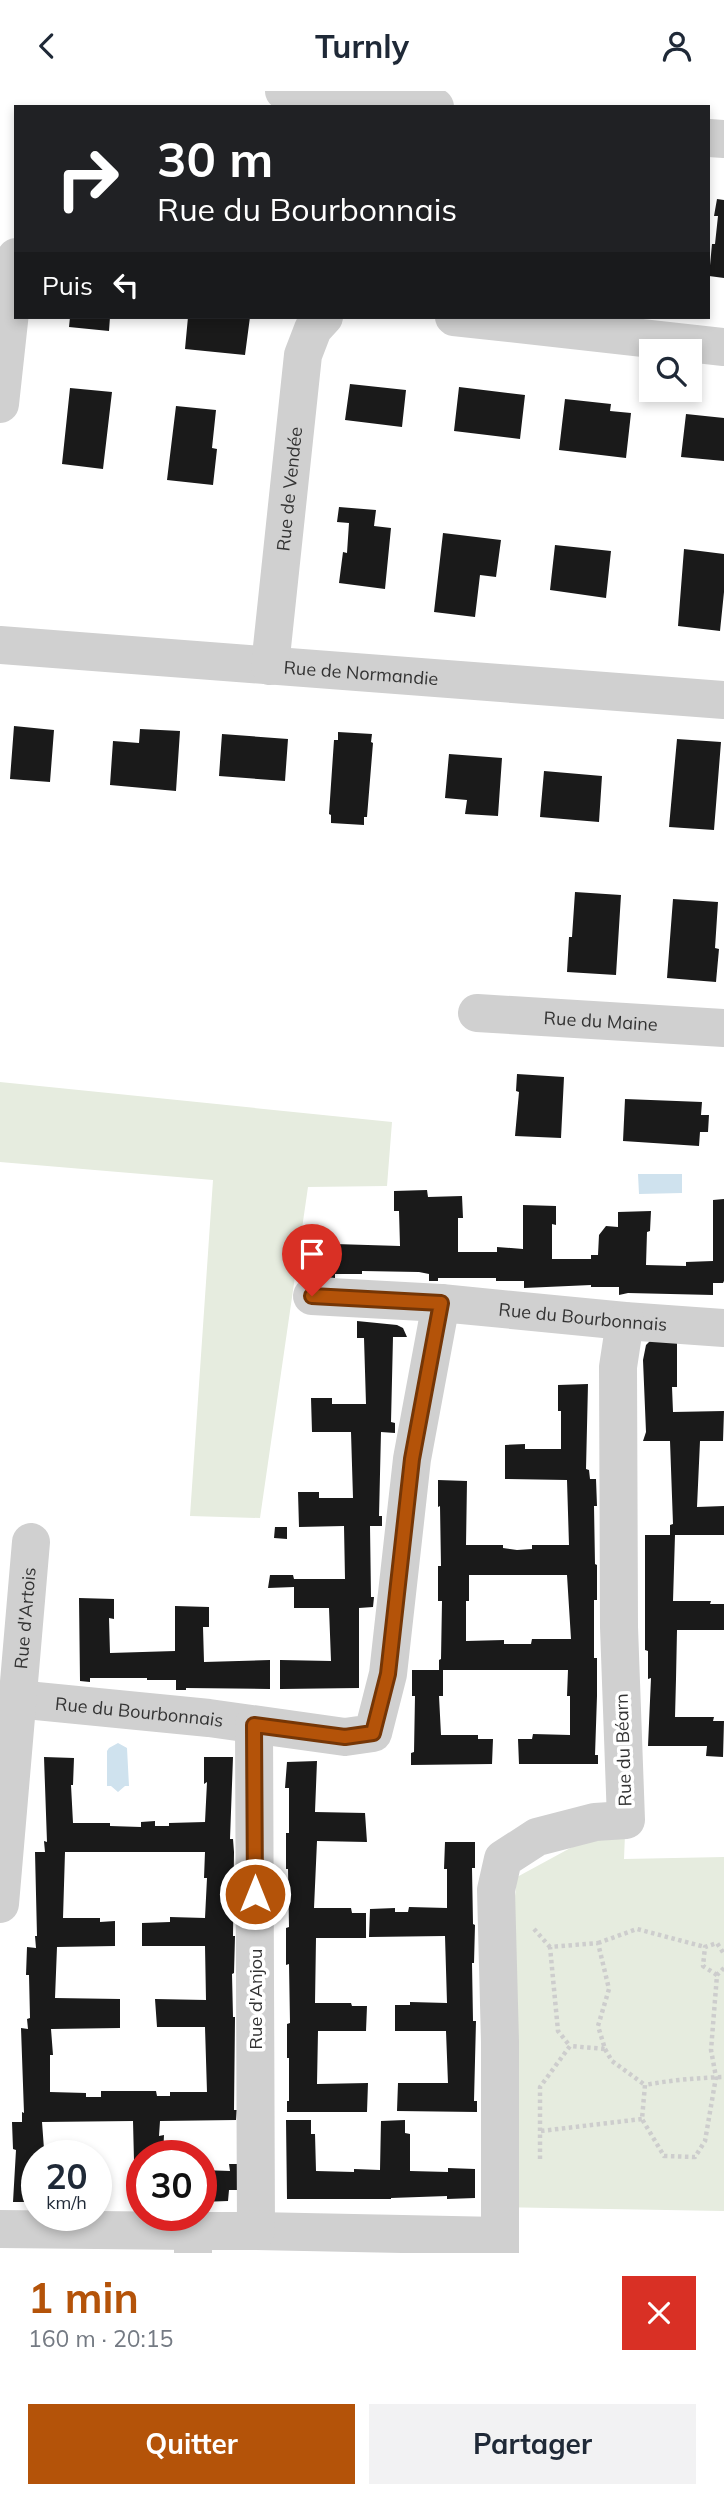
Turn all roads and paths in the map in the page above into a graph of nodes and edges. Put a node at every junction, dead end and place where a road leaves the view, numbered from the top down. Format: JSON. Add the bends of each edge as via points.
{"nodes":[{"id":1,"x":284,"y":91,"type":"edge"},
{"id":2,"x":416,"y":105,"type":"edge"},
{"id":3,"x":14,"y":275,"type":"edge"},
{"id":4,"x":322,"y":319,"type":"edge"},
{"id":5,"x":472,"y":319,"type":"edge"},
{"id":6,"x":724,"y":347,"type":"edge"},
{"id":7,"x":0,"y":404,"type":"edge"},
{"id":8,"x":0,"y":645,"type":"edge"},
{"id":9,"x":270,"y":666,"type":"junction"},
{"id":10,"x":724,"y":700,"type":"edge"},
{"id":11,"x":477,"y":1013,"type":"dead end"},
{"id":12,"x":724,"y":1028,"type":"edge"},
{"id":13,"x":312,"y":1296,"type":"dead end"},
{"id":14,"x":441,"y":1303,"type":"junction"},
{"id":15,"x":625,"y":1321,"type":"junction"},
{"id":16,"x":724,"y":1328,"type":"edge"},
{"id":17,"x":31,"y":1542,"type":"dead end"},
{"id":18,"x":16,"y":1699,"type":"junction"},
{"id":19,"x":254,"y":1725,"type":"junction"},
{"id":20,"x":0,"y":1904,"type":"edge"},
{"id":21,"x":598,"y":1943,"type":"junction"},
{"id":22,"x":705,"y":1947,"type":"junction"},
{"id":23,"x":724,"y":1954,"type":"edge"},
{"id":24,"x":724,"y":1968,"type":"edge"},
{"id":25,"x":717,"y":1975,"type":"junction"},
{"id":26,"x":570,"y":2046,"type":"junction"},
{"id":27,"x":605,"y":2049,"type":"junction"},
{"id":28,"x":716,"y":2077,"type":"junction"},
{"id":29,"x":724,"y":2077,"type":"edge"},
{"id":30,"x":645,"y":2085,"type":"junction"},
{"id":31,"x":642,"y":2119,"type":"junction"},
{"id":32,"x":541,"y":2131,"type":"junction"},
{"id":33,"x":500,"y":2187,"type":"junction"},
{"id":34,"x":0,"y":2229,"type":"edge"},
{"id":35,"x":256,"y":2231,"type":"junction"},
{"id":36,"x":193,"y":2242,"type":"edge"},
{"id":37,"x":500,"y":2245,"type":"edge"}],
"edges":[{"from":1,"to":2,"type":"street"},
{"from":3,"to":7,"type":"street"},
{"from":4,"to":9,"type":"street","name":"Rue de Vendée","via":[[303,355]]},
{"from":5,"to":6,"type":"street"},
{"from":8,"to":9,"type":"street","name":"Rue de Normandie"},
{"from":9,"to":10,"type":"street","name":"Rue de Normandie"},
{"from":11,"to":12,"type":"street","name":"Rue du Maine"},
{"from":13,"to":14,"type":"street","name":"Rue du Bourbonnais"},
{"from":14,"to":15,"type":"street","name":"Rue du Bourbonnais"},
{"from":14,"to":19,"type":"street","name":"Rue du Bourbonnais","via":[[412,1459],[388,1674],[373,1733],[345,1737]]},
{"from":15,"to":16,"type":"street","name":"Rue du Bourbonnais"},
{"from":15,"to":33,"type":"street","name":"Rue du Béarn","via":[[618,1408],[626,1820],[595,1822],[537,1837],[503,1859],[496,1890]]},
{"from":17,"to":18,"type":"street","name":"Rue d'Artois"},
{"from":18,"to":19,"type":"street","name":"Rue du Bourbonnais"},
{"from":18,"to":20,"type":"street","name":"Rue d'Artois"},
{"from":19,"to":35,"type":"street","name":"Rue d'Anjou"},
{"from":21,"to":22,"type":"path","via":[[636,1929]]},
{"from":21,"to":26,"type":"path","via":[[550,1947],[558,2031]]},
{"from":21,"to":27,"type":"path","via":[[609,1989],[598,2026]]},
{"from":22,"to":23,"type":"path","via":[[717,1943]]},
{"from":22,"to":25,"type":"path","via":[[702,1966]]},
{"from":24,"to":25,"type":"path"},
{"from":25,"to":28,"type":"path","via":[[711,2050]]},
{"from":26,"to":27,"type":"path"},
{"from":26,"to":32,"type":"path","via":[[540,2088]]},
{"from":27,"to":30,"type":"path","via":[[612,2061]]},
{"from":28,"to":29,"type":"path"},
{"from":28,"to":30,"type":"path"},
{"from":28,"to":31,"type":"path","via":[[705,2141],[695,2157],[664,2156]]},
{"from":30,"to":31,"type":"path"},
{"from":31,"to":32,"type":"path"},
{"from":32,"to":33,"type":"path","via":[[538,2181]]},
{"from":33,"to":37,"type":"street","name":"Rue du Béarn"},
{"from":34,"to":36,"type":"street"},
{"from":35,"to":36,"type":"street"},
{"from":35,"to":37,"type":"street"}]}
